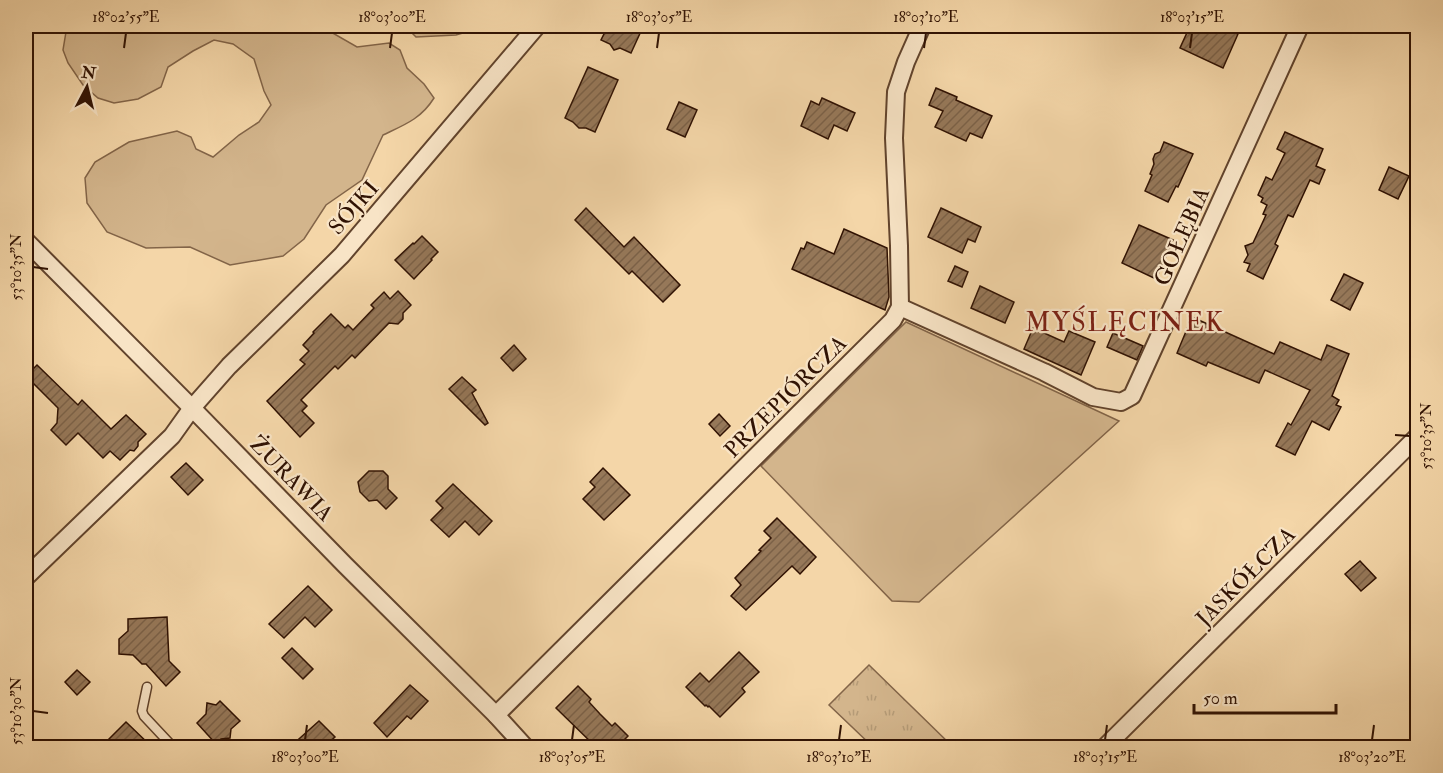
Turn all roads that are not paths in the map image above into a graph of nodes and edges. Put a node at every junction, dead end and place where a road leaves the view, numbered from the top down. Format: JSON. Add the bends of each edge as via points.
{"nodes":[{"id":1,"x":537,"y":26,"type":"edge"},
{"id":2,"x":922,"y":26,"type":"edge"},
{"id":3,"x":1300,"y":26,"type":"edge"},
{"id":4,"x":26,"y":241,"type":"edge"},
{"id":5,"x":900,"y":307,"type":"junction"},
{"id":6,"x":192,"y":408,"type":"junction"},
{"id":7,"x":1418,"y":436,"type":"edge"},
{"id":8,"x":26,"y":577,"type":"edge"},
{"id":9,"x":147,"y":687,"type":"dead end"},
{"id":10,"x":496,"y":715,"type":"junction"},
{"id":11,"x":174,"y":747,"type":"edge"},
{"id":12,"x":526,"y":747,"type":"edge"},
{"id":13,"x":1104,"y":747,"type":"edge"}],
"edges":[{"from":1,"to":6,"type":"street","name":"SÓJKI","via":[[342,255]]},
{"from":2,"to":5,"type":"street","via":[[896,92]]},
{"from":3,"to":5,"type":"street","name":"GOŁĘBIA","via":[[1132,396],[1121,402],[1093,397]]},
{"from":4,"to":6,"type":"street","name":"ŻURAWIA"},
{"from":5,"to":10,"type":"street","name":"PRZEPIÓRCZA","via":[[887,327]]},
{"from":6,"to":8,"type":"street","name":"SÓJKI","via":[[172,436]]},
{"from":6,"to":10,"type":"street","name":"ŻURAWIA"},
{"from":7,"to":13,"type":"street","name":"JASKÓŁCZA"},
{"from":9,"to":11,"type":"lane","via":[[144,716]]},
{"from":10,"to":12,"type":"street","name":"ŻURAWIA"}]}
